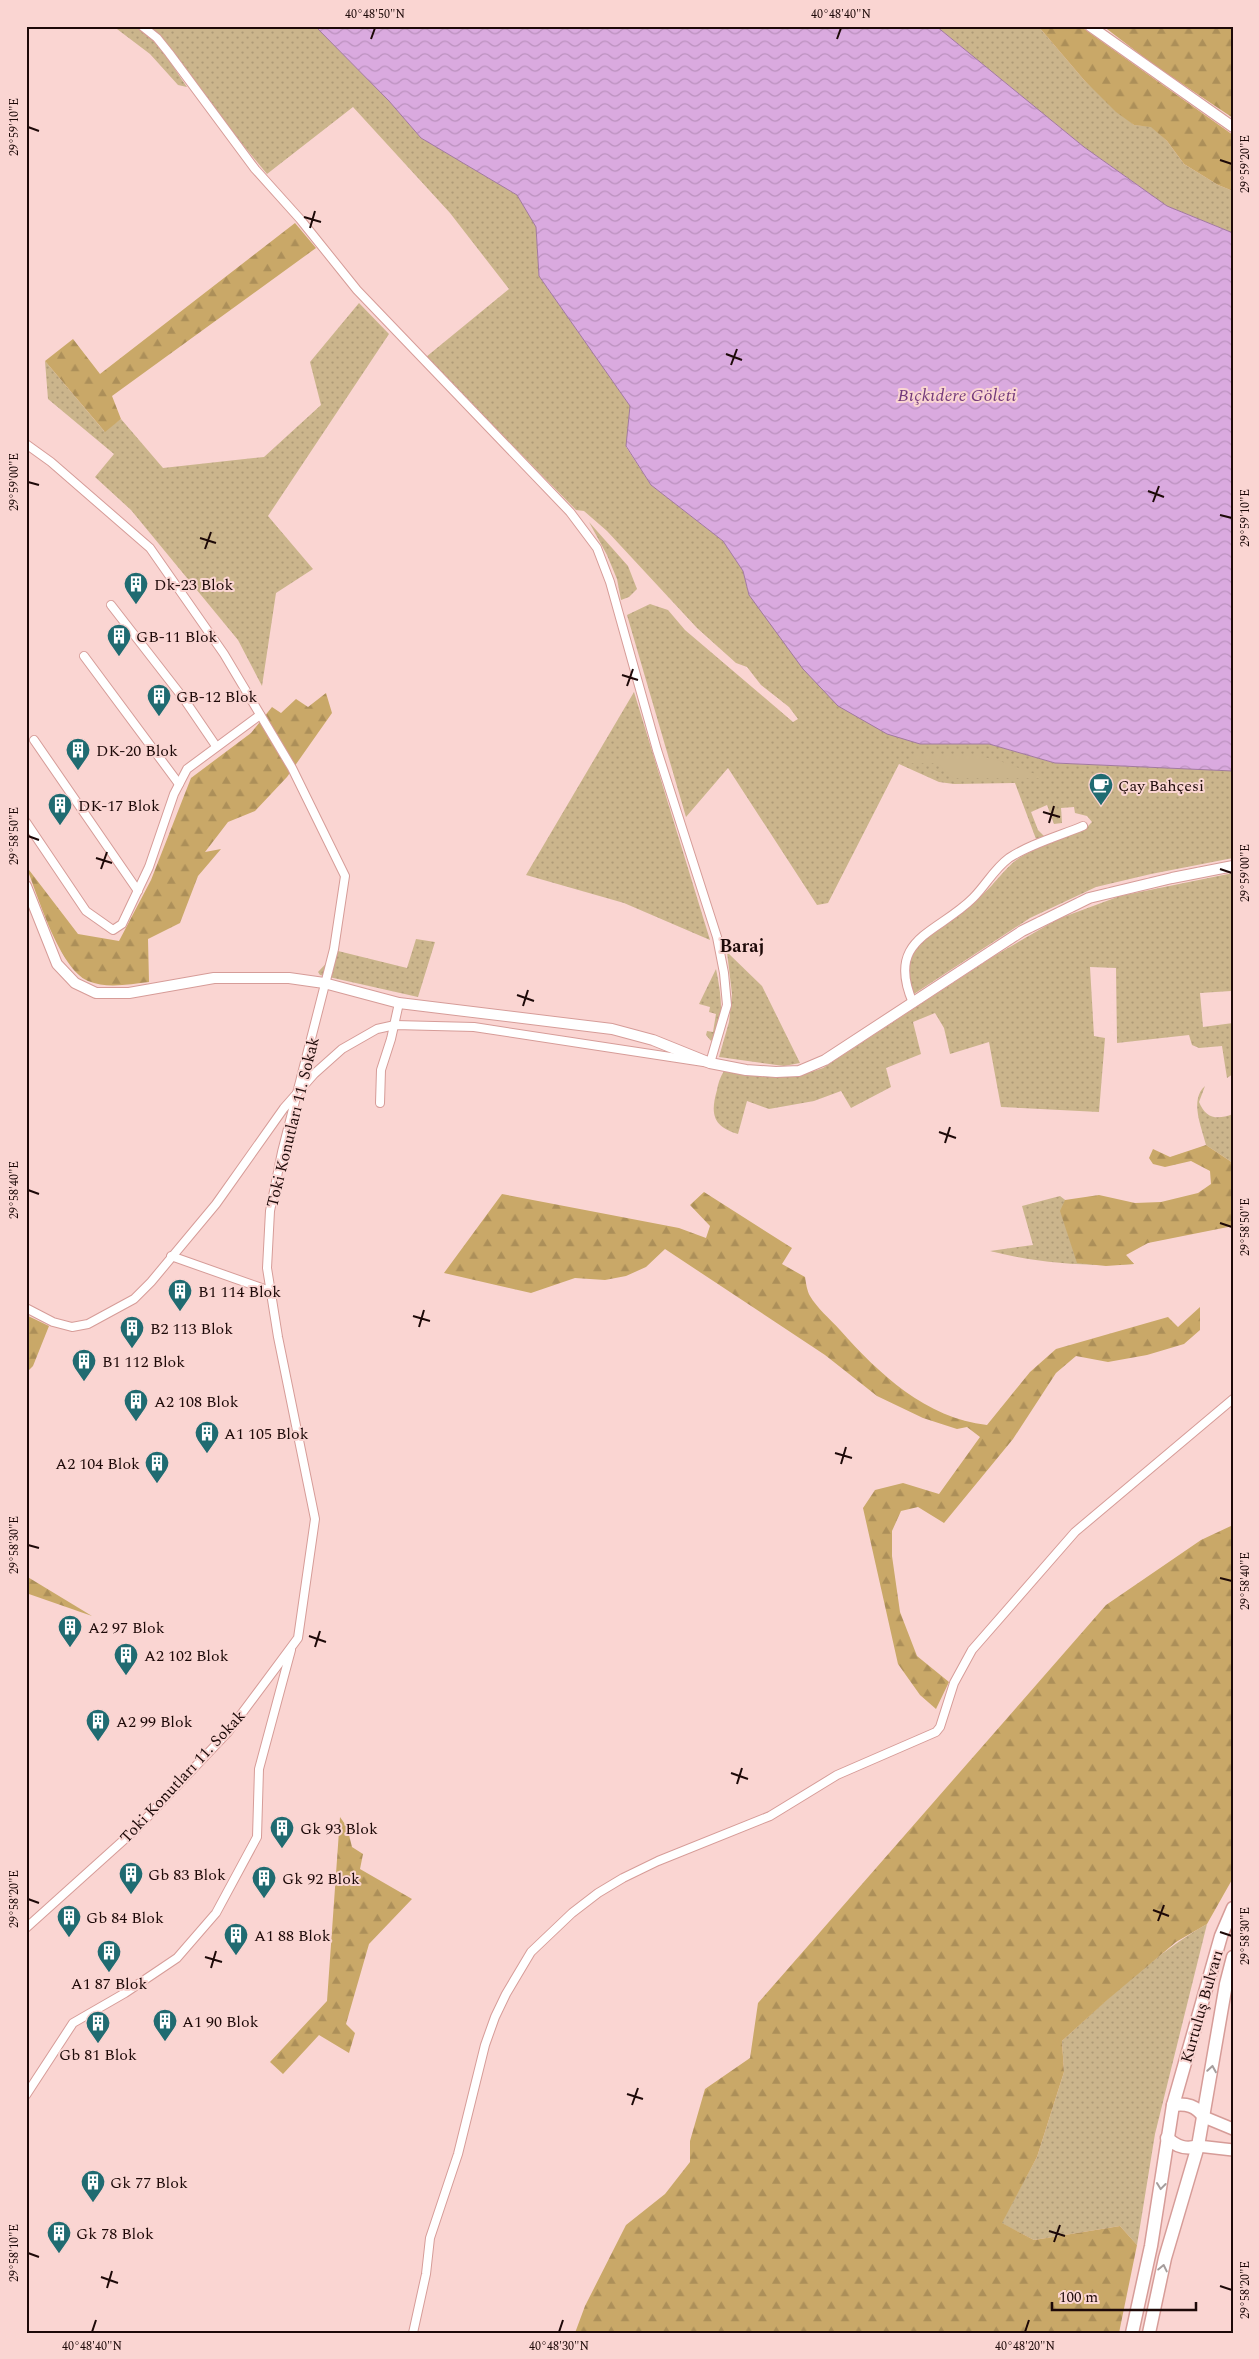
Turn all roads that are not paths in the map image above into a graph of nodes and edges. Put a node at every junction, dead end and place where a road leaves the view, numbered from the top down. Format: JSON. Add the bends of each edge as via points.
{"nodes":[{"id":1,"x":142,"y":26,"type":"edge"},
{"id":2,"x":1090,"y":26,"type":"edge"},
{"id":3,"x":1233,"y":127,"type":"edge"},
{"id":4,"x":26,"y":444,"type":"edge"},
{"id":5,"x":112,"y":606,"type":"dead end"},
{"id":6,"x":84,"y":656,"type":"dead end"},
{"id":7,"x":260,"y":715,"type":"junction"},
{"id":8,"x":34,"y":740,"type":"dead end"},
{"id":9,"x":216,"y":746,"type":"junction"},
{"id":10,"x":179,"y":784,"type":"junction"},
{"id":11,"x":26,"y":822,"type":"edge"},
{"id":12,"x":1083,"y":826,"type":"dead end"},
{"id":13,"x":1233,"y":866,"type":"edge"},
{"id":14,"x":26,"y":886,"type":"edge"},
{"id":15,"x":138,"y":891,"type":"junction"},
{"id":16,"x":324,"y":982,"type":"junction"},
{"id":17,"x":399,"y":1003,"type":"junction"},
{"id":18,"x":913,"y":1003,"type":"junction"},
{"id":19,"x":395,"y":1025,"type":"junction"},
{"id":20,"x":710,"y":1063,"type":"junction"},
{"id":21,"x":299,"y":1091,"type":"junction"},
{"id":22,"x":380,"y":1103,"type":"dead end"},
{"id":23,"x":171,"y":1256,"type":"junction"},
{"id":24,"x":270,"y":1291,"type":"junction"},
{"id":25,"x":26,"y":1308,"type":"edge"},
{"id":26,"x":1233,"y":1399,"type":"edge"},
{"id":27,"x":292,"y":1645,"type":"junction"},
{"id":28,"x":1233,"y":1908,"type":"edge"},
{"id":29,"x":26,"y":1928,"type":"edge"},
{"id":30,"x":1233,"y":1957,"type":"edge"},
{"id":31,"x":26,"y":2095,"type":"edge"},
{"id":32,"x":1173,"y":2106,"type":"junction"},
{"id":33,"x":1204,"y":2117,"type":"junction"},
{"id":34,"x":1233,"y":2129,"type":"edge"},
{"id":35,"x":1167,"y":2138,"type":"junction"},
{"id":36,"x":1198,"y":2146,"type":"junction"},
{"id":37,"x":1233,"y":2150,"type":"edge"},
{"id":38,"x":413,"y":2333,"type":"edge"},
{"id":39,"x":1132,"y":2333,"type":"edge"},
{"id":40,"x":1149,"y":2333,"type":"edge"}],
"edges":[{"from":1,"to":20,"type":"street","via":[[157,38],[255,169],[357,290],[564,506],[597,548],[718,938],[727,1005]]},
{"from":2,"to":3,"type":"street"},
{"from":4,"to":7,"type":"street","name":"Toki Konutları 11. Sokak","via":[[150,548],[224,654]]},
{"from":5,"to":9,"type":"street"},
{"from":6,"to":10,"type":"street"},
{"from":7,"to":9,"type":"street"},
{"from":7,"to":16,"type":"street","name":"Toki Konutları 11. Sokak","via":[[292,768],[345,876],[334,949]]},
{"from":8,"to":15,"type":"street"},
{"from":9,"to":10,"type":"street","via":[[187,769]]},
{"from":10,"to":15,"type":"street"},
{"from":11,"to":15,"type":"street","via":[[86,911],[114,930],[122,924]]},
{"from":12,"to":18,"type":"street","via":[[1009,858],[992,873],[973,898],[923,934],[906,960],[904,973]]},
{"from":13,"to":18,"type":"street","via":[[1088,898],[1022,931]]},
{"from":14,"to":16,"type":"street","via":[[57,964],[75,983],[96,993],[129,993],[234,977]]},
{"from":16,"to":17,"type":"street"},
{"from":16,"to":21,"type":"street","name":"Toki Konutları 11. Sokak"},
{"from":17,"to":19,"type":"street"},
{"from":17,"to":20,"type":"street","via":[[612,1029],[654,1040]]},
{"from":18,"to":20,"type":"street","via":[[825,1060],[799,1071],[746,1070]]},
{"from":19,"to":20,"type":"street","via":[[442,1025],[515,1032]]},
{"from":19,"to":21,"type":"street","via":[[377,1029],[342,1049]]},
{"from":19,"to":22,"type":"street","via":[[381,1070]]},
{"from":21,"to":23,"type":"street","via":[[256,1145],[216,1204]]},
{"from":21,"to":24,"type":"street","name":"Toki Konutları 11. Sokak","via":[[270,1211],[266,1268]]},
{"from":23,"to":24,"type":"street"},
{"from":23,"to":25,"type":"street","via":[[134,1299],[88,1324],[72,1328]]},
{"from":24,"to":27,"type":"street","name":"Toki Konutları 11. Sokak","via":[[315,1519],[298,1638]]},
{"from":26,"to":38,"type":"street","via":[[1069,1540],[972,1650],[954,1683],[936,1732],[837,1775],[770,1816],[658,1860],[623,1878],[572,1913],[531,1952],[506,1994],[485,2045],[458,2154],[430,2238]]},
{"from":27,"to":29,"type":"street","name":"Toki Konutları 11. Sokak","via":[[228,1732],[149,1815]]},
{"from":27,"to":31,"type":"street","via":[[259,1769],[257,1837],[216,1913],[177,1958],[72,2023]]},
{"from":28,"to":32,"type":"highway","name":"Kurtuluş Bulvarı","via":[[1218,1945]]},
{"from":33,"to":30,"type":"highway","name":"Kurtuluş Bulvarı","one_way":true},
{"from":32,"to":33,"type":"highway","via":[[1193,2106]]},
{"from":32,"to":35,"type":"highway"},
{"from":33,"to":34,"type":"main road"},
{"from":33,"to":36,"type":"highway"},
{"from":35,"to":36,"type":"highway","via":[[1179,2147]]},
{"from":35,"to":39,"type":"highway","one_way":true,"via":[[1151,2246]]},
{"from":36,"to":37,"type":"main road"},
{"from":40,"to":36,"type":"highway","one_way":true,"via":[[1170,2238]]}]}
